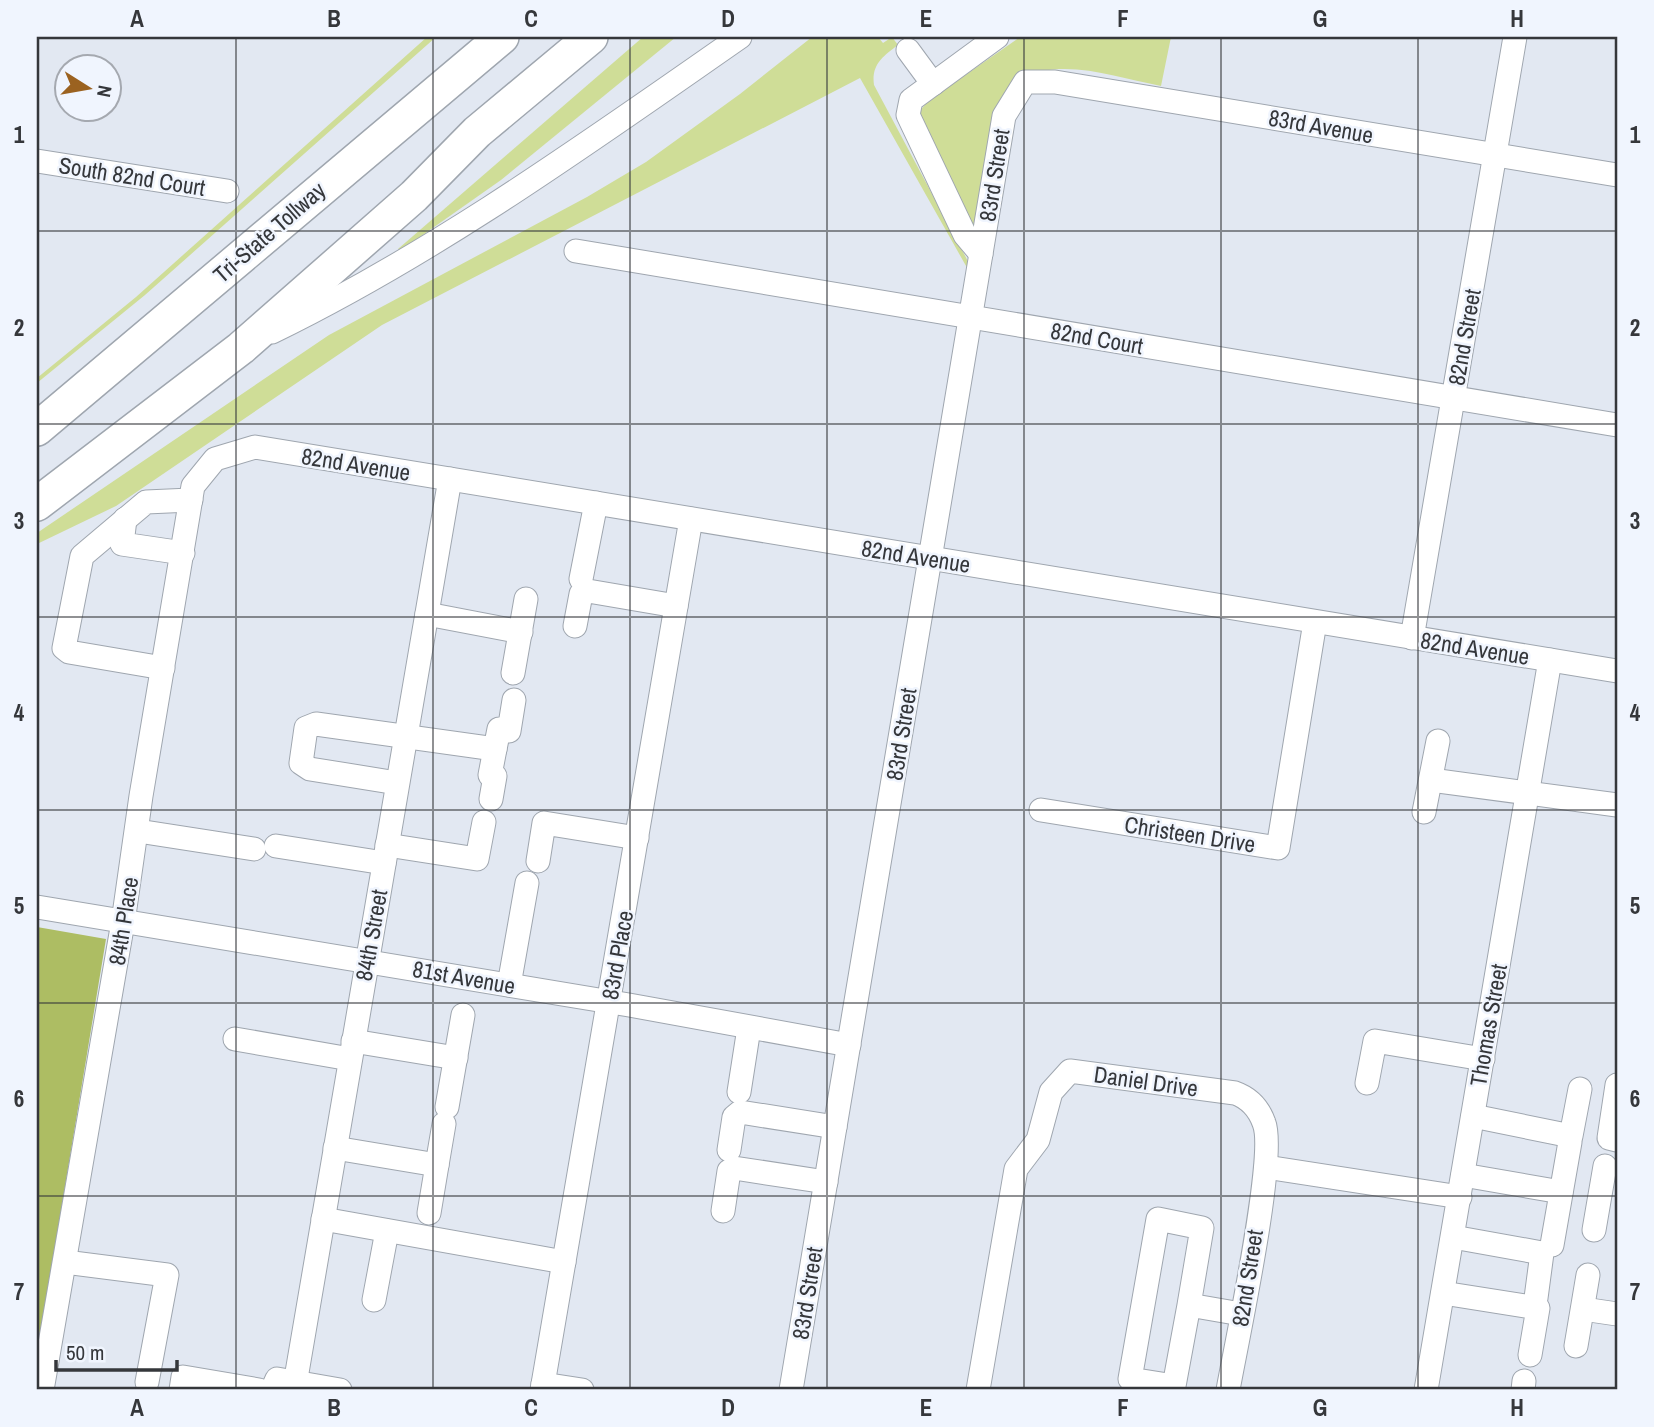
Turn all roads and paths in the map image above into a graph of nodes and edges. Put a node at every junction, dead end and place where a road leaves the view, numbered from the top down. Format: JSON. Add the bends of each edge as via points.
{"nodes":[{"id":1,"x":502,"y":37,"type":"edge"},
{"id":2,"x":591,"y":37,"type":"edge"},
{"id":3,"x":740,"y":37,"type":"edge"},
{"id":4,"x":997,"y":37,"type":"edge"},
{"id":5,"x":1515,"y":37,"type":"edge"},
{"id":6,"x":908,"y":50,"type":"dead end"},
{"id":7,"x":1024,"y":82,"type":"joint"},
{"id":8,"x":933,"y":83,"type":"junction"},
{"id":9,"x":1495,"y":155,"type":"junction"},
{"id":10,"x":37,"y":161,"type":"edge"},
{"id":11,"x":1617,"y":175,"type":"edge"},
{"id":12,"x":227,"y":191,"type":"dead end"},
{"id":13,"x":576,"y":251,"type":"dead end"},
{"id":14,"x":981,"y":254,"type":"junction"},
{"id":15,"x":971,"y":317,"type":"junction"},
{"id":16,"x":241,"y":348,"type":"junction"},
{"id":17,"x":1453,"y":398,"type":"junction"},
{"id":18,"x":1617,"y":425,"type":"edge"},
{"id":19,"x":37,"y":429,"type":"edge"},
{"id":20,"x":215,"y":459,"type":"joint"},
{"id":21,"x":450,"y":479,"type":"junction"},
{"id":22,"x":191,"y":500,"type":"junction"},
{"id":23,"x":596,"y":503,"type":"junction"},
{"id":24,"x":37,"y":504,"type":"edge"},
{"id":25,"x":125,"y":519,"type":"junction"},
{"id":26,"x":691,"y":519,"type":"junction"},
{"id":27,"x":183,"y":553,"type":"junction"},
{"id":28,"x":930,"y":558,"type":"junction"},
{"id":29,"x":581,"y":579,"type":"dead end"},
{"id":30,"x":526,"y":599,"type":"dead end"},
{"id":31,"x":676,"y":606,"type":"junction"},
{"id":32,"x":427,"y":614,"type":"junction"},
{"id":33,"x":1315,"y":622,"type":"junction"},
{"id":34,"x":575,"y":626,"type":"dead end"},
{"id":35,"x":521,"y":632,"type":"junction"},
{"id":36,"x":1412,"y":638,"type":"junction"},
{"id":37,"x":1550,"y":660,"type":"junction"},
{"id":38,"x":163,"y":668,"type":"junction"},
{"id":39,"x":1617,"y":671,"type":"edge"},
{"id":40,"x":513,"y":673,"type":"dead end"},
{"id":41,"x":514,"y":700,"type":"dead end"},
{"id":42,"x":406,"y":736,"type":"junction"},
{"id":43,"x":1438,"y":741,"type":"dead end"},
{"id":44,"x":495,"y":749,"type":"junction"},
{"id":45,"x":1431,"y":780,"type":"junction"},
{"id":46,"x":397,"y":783,"type":"junction"},
{"id":47,"x":1528,"y":793,"type":"junction"},
{"id":48,"x":491,"y":799,"type":"dead end"},
{"id":49,"x":1617,"y":805,"type":"edge"},
{"id":50,"x":1041,"y":810,"type":"dead end"},
{"id":51,"x":1424,"y":812,"type":"dead end"},
{"id":52,"x":484,"y":822,"type":"dead end"},
{"id":53,"x":138,"y":831,"type":"junction"},
{"id":54,"x":637,"y":838,"type":"junction"},
{"id":55,"x":385,"y":854,"type":"junction"},
{"id":56,"x":538,"y":861,"type":"dead end"},
{"id":57,"x":527,"y":883,"type":"dead end"},
{"id":58,"x":37,"y":907,"type":"edge"},
{"id":59,"x":124,"y":922,"type":"junction"},
{"id":60,"x":367,"y":960,"type":"junction"},
{"id":61,"x":509,"y":985,"type":"junction"},
{"id":62,"x":609,"y":1002,"type":"junction"},
{"id":63,"x":463,"y":1015,"type":"dead end"},
{"id":64,"x":748,"y":1028,"type":"junction"},
{"id":65,"x":234,"y":1040,"type":"dead end"},
{"id":66,"x":849,"y":1045,"type":"junction"},
{"id":67,"x":352,"y":1050,"type":"junction"},
{"id":68,"x":456,"y":1058,"type":"junction"},
{"id":69,"x":1483,"y":1059,"type":"junction"},
{"id":70,"x":1367,"y":1083,"type":"dead end"},
{"id":71,"x":1617,"y":1085,"type":"edge"},
{"id":72,"x":1580,"y":1089,"type":"dead end"},
{"id":73,"x":739,"y":1092,"type":"dead end"},
{"id":74,"x":1473,"y":1116,"type":"junction"},
{"id":75,"x":835,"y":1127,"type":"junction"},
{"id":76,"x":1617,"y":1140,"type":"edge"},
{"id":77,"x":1570,"y":1142,"type":"dead end"},
{"id":78,"x":335,"y":1147,"type":"junction"},
{"id":79,"x":729,"y":1150,"type":"dead end"},
{"id":80,"x":437,"y":1165,"type":"junction"},
{"id":81,"x":1605,"y":1166,"type":"dead end"},
{"id":82,"x":1266,"y":1167,"type":"junction"},
{"id":83,"x":826,"y":1182,"type":"junction"},
{"id":84,"x":1461,"y":1186,"type":"junction"},
{"id":85,"x":1561,"y":1192,"type":"junction"},
{"id":86,"x":1608,"y":1201,"type":"edge"},
{"id":87,"x":723,"y":1210,"type":"dead end"},
{"id":88,"x":429,"y":1213,"type":"dead end"},
{"id":89,"x":323,"y":1219,"type":"junction"},
{"id":90,"x":1594,"y":1230,"type":"dead end"},
{"id":91,"x":387,"y":1231,"type":"junction"},
{"id":92,"x":1453,"y":1237,"type":"junction"},
{"id":93,"x":1552,"y":1245,"type":"dead end"},
{"id":94,"x":65,"y":1262,"type":"junction"},
{"id":95,"x":564,"y":1262,"type":"junction"},
{"id":96,"x":1588,"y":1275,"type":"dead end"},
{"id":97,"x":1443,"y":1293,"type":"junction"},
{"id":98,"x":1536,"y":1298,"type":"dead end"},
{"id":99,"x":373,"y":1300,"type":"dead end"},
{"id":100,"x":1189,"y":1305,"type":"junction"},
{"id":101,"x":1583,"y":1309,"type":"junction"},
{"id":102,"x":1241,"y":1314,"type":"junction"},
{"id":103,"x":1617,"y":1314,"type":"edge"},
{"id":104,"x":1576,"y":1346,"type":"dead end"},
{"id":105,"x":1530,"y":1355,"type":"dead end"},
{"id":106,"x":295,"y":1386,"type":"edge"},
{"id":107,"x":542,"y":1387,"type":"edge"},
{"id":108,"x":145,"y":1388,"type":"edge"},
{"id":109,"x":42,"y":1390,"type":"edge"},
{"id":110,"x":181,"y":1390,"type":"edge"},
{"id":111,"x":259,"y":1390,"type":"edge"},
{"id":112,"x":272,"y":1390,"type":"edge"},
{"id":113,"x":340,"y":1390,"type":"edge"},
{"id":114,"x":582,"y":1390,"type":"edge"},
{"id":115,"x":791,"y":1390,"type":"edge"},
{"id":116,"x":978,"y":1390,"type":"edge"},
{"id":117,"x":1228,"y":1390,"type":"edge"},
{"id":118,"x":1426,"y":1390,"type":"edge"}],
"edges":[{"from":1,"to":19,"type":"highway","name":"Tri-State Tollway"},
{"from":2,"to":16,"type":"highway","via":[[477,132],[414,196]]},
{"from":3,"to":16,"type":"street","via":[[560,163],[375,279]]},
{"from":4,"to":8,"type":"street"},
{"from":5,"to":9,"type":"street","name":"82nd Street"},
{"from":6,"to":8,"type":"street"},
{"from":7,"to":9,"type":"street","name":"83rd Avenue","via":[[1055,82]]},
{"from":7,"to":14,"type":"street","name":"83rd Street","via":[[1004,116]]},
{"from":8,"to":14,"type":"street","via":[[911,100],[908,116],[965,235]]},
{"from":9,"to":11,"type":"street","name":"83rd Avenue"},
{"from":9,"to":17,"type":"street","name":"82nd Street"},
{"from":10,"to":12,"type":"street","name":"South 82nd Court"},
{"from":13,"to":15,"type":"street","name":"82nd Court"},
{"from":14,"to":15,"type":"street","name":"83rd Street"},
{"from":15,"to":17,"type":"street","name":"82nd Court"},
{"from":15,"to":28,"type":"street","name":"83rd Street"},
{"from":16,"to":24,"type":"highway"},
{"from":17,"to":18,"type":"street","name":"82nd Court"},
{"from":17,"to":36,"type":"street","name":"82nd Street"},
{"from":20,"to":21,"type":"street","name":"82nd Avenue","via":[[255,447]]},
{"from":20,"to":22,"type":"street","name":"84th Place","via":[[193,486]]},
{"from":21,"to":23,"type":"street","name":"82nd Avenue"},
{"from":21,"to":32,"type":"street","name":"84th Street"},
{"from":22,"to":25,"type":"street","via":[[146,502]]},
{"from":22,"to":27,"type":"street","name":"84th Place"},
{"from":23,"to":26,"type":"street","name":"82nd Avenue"},
{"from":23,"to":29,"type":"street"},
{"from":25,"to":27,"type":"street","via":[[122,544]]},
{"from":25,"to":38,"type":"street","via":[[82,556],[64,648]]},
{"from":26,"to":28,"type":"street","name":"82nd Avenue"},
{"from":26,"to":31,"type":"street","name":"83rd Place"},
{"from":27,"to":38,"type":"street","name":"84th Place"},
{"from":28,"to":33,"type":"street","name":"82nd Avenue"},
{"from":28,"to":66,"type":"street","name":"83rd Street"},
{"from":30,"to":35,"type":"street"},
{"from":31,"to":34,"type":"street","via":[[588,591],[581,594]]},
{"from":31,"to":54,"type":"street","name":"83rd Place"},
{"from":32,"to":35,"type":"street"},
{"from":32,"to":42,"type":"street","name":"84th Street"},
{"from":33,"to":36,"type":"street","name":"82nd Avenue"},
{"from":33,"to":50,"type":"street","name":"Christeen Drive","via":[[1278,848]]},
{"from":35,"to":40,"type":"street"},
{"from":36,"to":37,"type":"street","name":"82nd Avenue"},
{"from":37,"to":39,"type":"street","name":"82nd Avenue"},
{"from":37,"to":47,"type":"street","name":"Thomas Street"},
{"from":38,"to":53,"type":"street","name":"84th Place"},
{"from":41,"to":44,"type":"street","via":[[509,731],[499,730]]},
{"from":42,"to":44,"type":"street"},
{"from":42,"to":46,"type":"street","name":"84th Street"},
{"from":42,"to":46,"type":"street","via":[[316,724],[306,728],[301,763],[310,769]]},
{"from":43,"to":45,"type":"street"},
{"from":44,"to":48,"type":"street"},
{"from":45,"to":47,"type":"street"},
{"from":45,"to":51,"type":"street"},
{"from":46,"to":55,"type":"street","name":"84th Street"},
{"from":47,"to":49,"type":"street"},
{"from":47,"to":69,"type":"street","name":"Thomas Street"},
{"from":52,"to":55,"type":"street","via":[[477,859]]},
{"from":53,"to":55,"type":"street","via":[[265,847]]},
{"from":53,"to":59,"type":"street","name":"84th Place"},
{"from":54,"to":56,"type":"street","via":[[544,823]]},
{"from":54,"to":62,"type":"street","name":"83rd Place"},
{"from":55,"to":60,"type":"street","name":"84th Street"},
{"from":57,"to":61,"type":"street"},
{"from":58,"to":59,"type":"street","name":"81st Avenue"},
{"from":59,"to":60,"type":"street","name":"81st Avenue"},
{"from":59,"to":94,"type":"street","name":"84th Place"},
{"from":60,"to":61,"type":"street","name":"81st Avenue"},
{"from":60,"to":67,"type":"street","name":"84th Street"},
{"from":61,"to":62,"type":"street","name":"81st Avenue"},
{"from":62,"to":64,"type":"street","name":"81st Avenue"},
{"from":62,"to":95,"type":"street","name":"83rd Place"},
{"from":63,"to":68,"type":"street"},
{"from":64,"to":66,"type":"street","name":"81st Avenue"},
{"from":64,"to":73,"type":"street"},
{"from":65,"to":67,"type":"street"},
{"from":66,"to":75,"type":"street","name":"83rd Street"},
{"from":67,"to":68,"type":"street"},
{"from":67,"to":78,"type":"street","name":"84th Street"},
{"from":68,"to":80,"type":"street"},
{"from":69,"to":70,"type":"street","via":[[1375,1041]]},
{"from":69,"to":74,"type":"street","name":"Thomas Street"},
{"from":71,"to":76,"type":"street","via":[[1609,1138]]},
{"from":72,"to":74,"type":"street","via":[[1571,1136]]},
{"from":74,"to":84,"type":"street","name":"Thomas Street"},
{"from":75,"to":79,"type":"street","via":[[740,1112],[734,1116]]},
{"from":75,"to":83,"type":"street","name":"83rd Street"},
{"from":77,"to":85,"type":"street"},
{"from":78,"to":80,"type":"street"},
{"from":78,"to":89,"type":"street","name":"84th Street"},
{"from":80,"to":88,"type":"street"},
{"from":81,"to":86,"type":"street"},
{"from":82,"to":84,"type":"street"},
{"from":82,"to":102,"type":"street","name":"82nd Street"},
{"from":82,"to":116,"type":"street","name":"Daniel Drive","via":[[1265,1124],[1247,1098],[1070,1071],[1051,1092],[1038,1140],[1016,1169]]},
{"from":83,"to":87,"type":"street","via":[[734,1168],[729,1171]]},
{"from":83,"to":115,"type":"street","name":"83rd Street"},
{"from":84,"to":85,"type":"street"},
{"from":84,"to":92,"type":"street","name":"Thomas Street"},
{"from":85,"to":93,"type":"street"},
{"from":86,"to":90,"type":"street"},
{"from":89,"to":91,"type":"street"},
{"from":89,"to":106,"type":"street","name":"84th Street"},
{"from":91,"to":95,"type":"street"},
{"from":91,"to":99,"type":"street"},
{"from":92,"to":97,"type":"street","name":"Thomas Street"},
{"from":92,"to":98,"type":"street","via":[[1542,1252]]},
{"from":94,"to":108,"type":"street","via":[[167,1275]]},
{"from":94,"to":109,"type":"street","name":"84th Place"},
{"from":95,"to":107,"type":"street","name":"83rd Place"},
{"from":96,"to":101,"type":"street"},
{"from":97,"to":105,"type":"street","via":[[1538,1308]]},
{"from":97,"to":118,"type":"street","name":"Thomas Street"},
{"from":100,"to":100,"type":"street","via":[[1174,1386],[1130,1379],[1158,1219],[1202,1228]]},
{"from":100,"to":102,"type":"street"},
{"from":101,"to":103,"type":"street"},
{"from":101,"to":104,"type":"street"},
{"from":102,"to":117,"type":"street","name":"82nd Street"},
{"from":106,"to":112,"type":"street","via":[[276,1379]]},
{"from":106,"to":113,"type":"street"},
{"from":107,"to":114,"type":"street"},
{"from":110,"to":111,"type":"street","via":[[183,1377]]}]}
